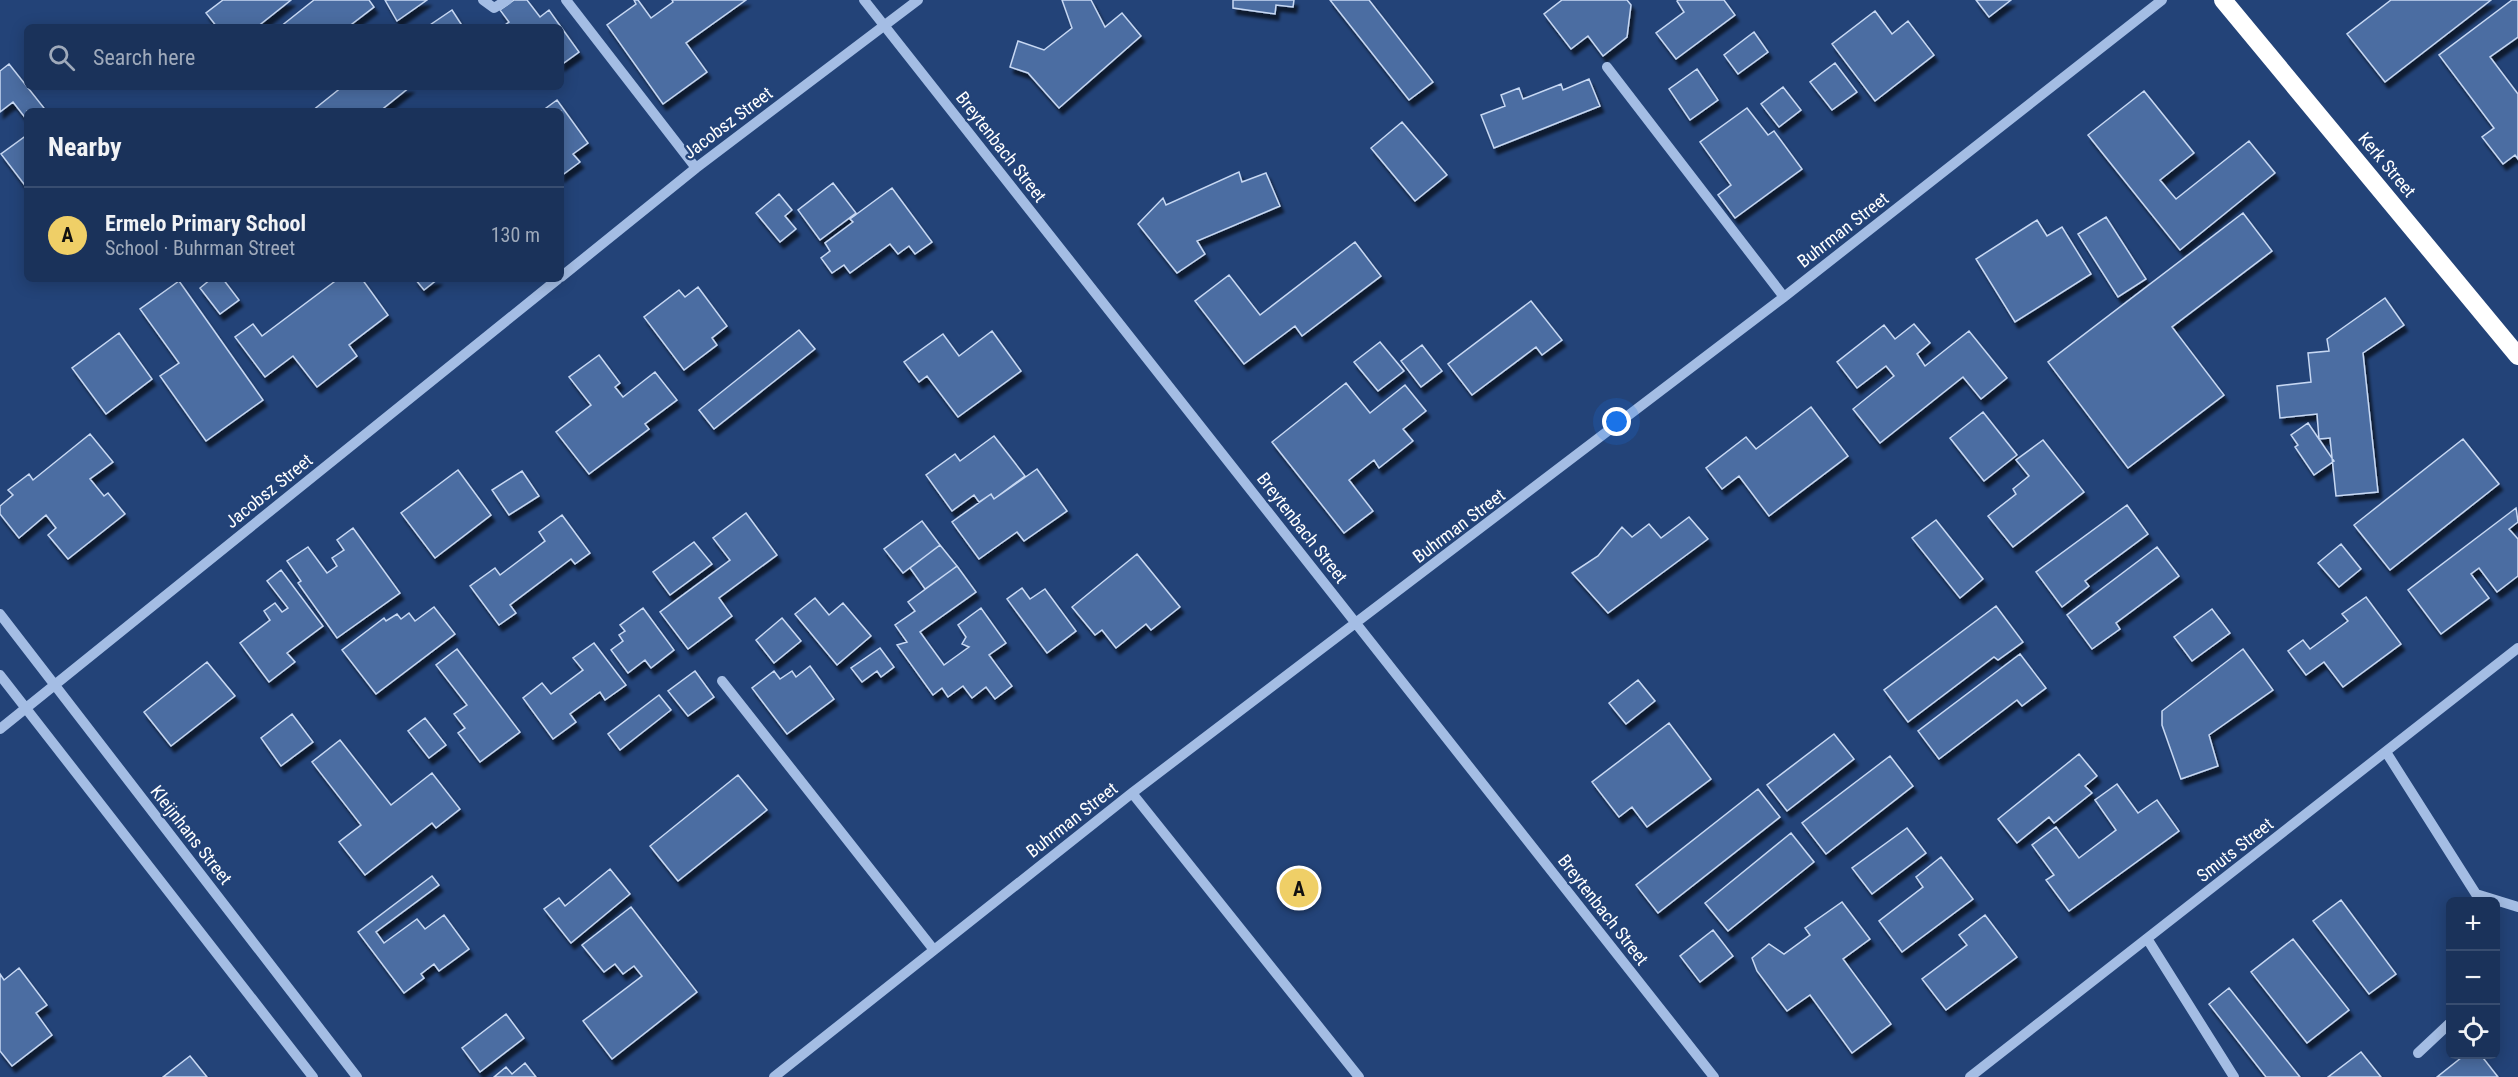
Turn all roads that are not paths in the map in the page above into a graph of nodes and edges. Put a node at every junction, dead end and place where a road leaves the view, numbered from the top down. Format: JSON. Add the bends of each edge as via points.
{"nodes":[{"id":1,"x":483,"y":0,"type":"edge"},
{"id":2,"x":507,"y":0,"type":"edge"},
{"id":3,"x":566,"y":0,"type":"edge"},
{"id":4,"x":864,"y":0,"type":"edge"},
{"id":5,"x":918,"y":0,"type":"edge"},
{"id":6,"x":2162,"y":0,"type":"edge"},
{"id":7,"x":2223,"y":0,"type":"edge"},
{"id":8,"x":885,"y":26,"type":"junction"},
{"id":9,"x":1607,"y":67,"type":"dead end"},
{"id":10,"x":696,"y":168,"type":"junction"},
{"id":11,"x":564,"y":275,"type":"edge"},
{"id":12,"x":555,"y":282,"type":"edge"},
{"id":13,"x":1784,"y":297,"type":"junction"},
{"id":14,"x":2518,"y":356,"type":"edge"},
{"id":15,"x":0,"y":614,"type":"edge"},
{"id":16,"x":1357,"y":625,"type":"junction"},
{"id":17,"x":2518,"y":648,"type":"edge"},
{"id":18,"x":0,"y":675,"type":"edge"},
{"id":19,"x":722,"y":681,"type":"dead end"},
{"id":20,"x":55,"y":685,"type":"junction"},
{"id":21,"x":26,"y":708,"type":"junction"},
{"id":22,"x":0,"y":729,"type":"edge"},
{"id":23,"x":2386,"y":752,"type":"junction"},
{"id":24,"x":1132,"y":793,"type":"junction"},
{"id":25,"x":2477,"y":897,"type":"edge"},
{"id":26,"x":2500,"y":903,"type":"edge"},
{"id":27,"x":2518,"y":907,"type":"edge"},
{"id":28,"x":2148,"y":940,"type":"junction"},
{"id":29,"x":934,"y":950,"type":"junction"},
{"id":30,"x":2446,"y":1028,"type":"edge"},
{"id":31,"x":2418,"y":1053,"type":"dead end"},
{"id":32,"x":314,"y":1077,"type":"edge"},
{"id":33,"x":357,"y":1077,"type":"edge"},
{"id":34,"x":774,"y":1077,"type":"edge"},
{"id":35,"x":1359,"y":1077,"type":"edge"},
{"id":36,"x":1714,"y":1077,"type":"edge"},
{"id":37,"x":1970,"y":1077,"type":"edge"},
{"id":38,"x":2235,"y":1077,"type":"edge"}],
"edges":[{"from":1,"to":2,"type":"street","via":[[494,8]]},
{"from":3,"to":10,"type":"street"},
{"from":4,"to":8,"type":"street","name":"Breytenbach Street"},
{"from":5,"to":8,"type":"street","name":"Jacobsz Street"},
{"from":6,"to":13,"type":"street","name":"Buhrman Street"},
{"from":7,"to":14,"type":"highway","name":"Kerk Street"},
{"from":8,"to":10,"type":"street","name":"Jacobsz Street"},
{"from":8,"to":16,"type":"street","name":"Breytenbach Street"},
{"from":9,"to":13,"type":"street"},
{"from":10,"to":11,"type":"street","name":"Jacobsz Street"},
{"from":12,"to":20,"type":"street","name":"Jacobsz Street"},
{"from":13,"to":16,"type":"street","name":"Buhrman Street"},
{"from":15,"to":20,"type":"street","name":"Kleijnhans Street"},
{"from":16,"to":24,"type":"street","name":"Buhrman Street"},
{"from":16,"to":36,"type":"street","name":"Breytenbach Street"},
{"from":17,"to":23,"type":"street","name":"Smuts Street"},
{"from":18,"to":21,"type":"street"},
{"from":19,"to":29,"type":"street"},
{"from":20,"to":21,"type":"street","name":"Jacobsz Street"},
{"from":20,"to":33,"type":"street","name":"Kleijnhans Street"},
{"from":21,"to":22,"type":"street","name":"Jacobsz Street"},
{"from":21,"to":32,"type":"street"},
{"from":23,"to":25,"type":"street"},
{"from":23,"to":28,"type":"street","name":"Smuts Street"},
{"from":24,"to":29,"type":"street","name":"Buhrman Street"},
{"from":24,"to":35,"type":"street"},
{"from":26,"to":27,"type":"street"},
{"from":28,"to":37,"type":"street","name":"Smuts Street"},
{"from":28,"to":38,"type":"street"},
{"from":29,"to":34,"type":"street","name":"Buhrman Street"},
{"from":30,"to":31,"type":"street"}]}
